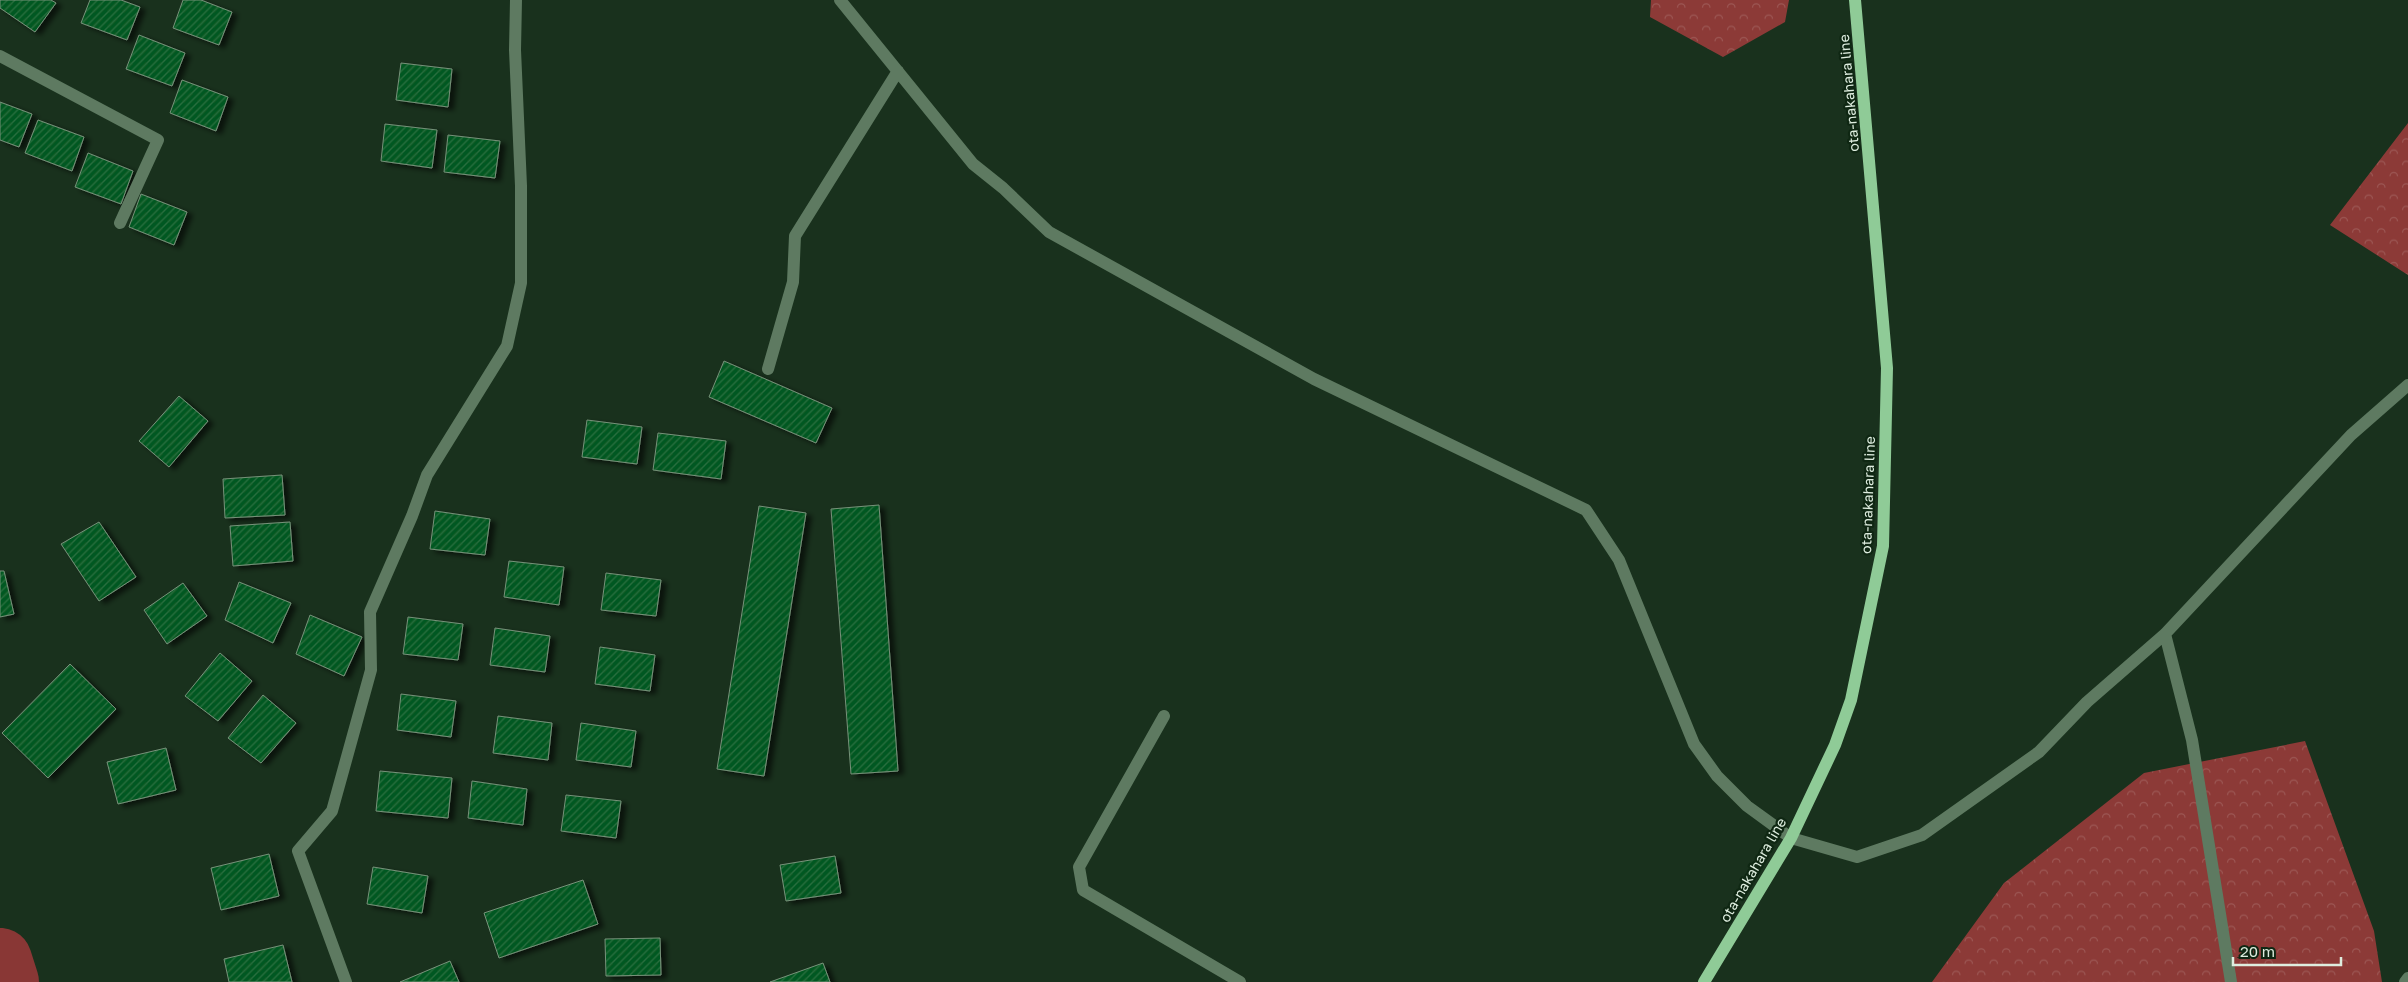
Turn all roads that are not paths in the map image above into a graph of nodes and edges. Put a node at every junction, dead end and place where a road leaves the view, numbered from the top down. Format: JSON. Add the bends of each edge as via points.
{"nodes":[{"id":1,"x":516,"y":0,"type":"edge"},
{"id":2,"x":840,"y":0,"type":"edge"},
{"id":3,"x":1855,"y":0,"type":"edge"},
{"id":4,"x":0,"y":56,"type":"edge"},
{"id":5,"x":898,"y":72,"type":"junction"},
{"id":6,"x":120,"y":223,"type":"dead end"},
{"id":7,"x":768,"y":369,"type":"dead end"},
{"id":8,"x":2408,"y":385,"type":"edge"},
{"id":9,"x":2165,"y":634,"type":"junction"},
{"id":10,"x":1164,"y":716,"type":"dead end"},
{"id":11,"x":1790,"y":838,"type":"junction"},
{"id":12,"x":2408,"y":978,"type":"edge"},
{"id":13,"x":346,"y":982,"type":"edge"},
{"id":14,"x":1240,"y":982,"type":"edge"},
{"id":15,"x":1704,"y":982,"type":"edge"},
{"id":16,"x":2231,"y":982,"type":"edge"},
{"id":17,"x":2405,"y":982,"type":"edge"}],
"edges":[{"from":1,"to":13,"type":"street","via":[[521,283],[507,346],[427,475],[370,612],[371,670],[332,811],[298,851]]},
{"from":2,"to":5,"type":"street"},
{"from":3,"to":11,"type":"main road","name":"ota-nakahara line","via":[[1887,368],[1883,546],[1852,700]]},
{"from":4,"to":6,"type":"street","via":[[158,140]]},
{"from":5,"to":7,"type":"street","via":[[795,236],[792,282]]},
{"from":5,"to":11,"type":"street","via":[[973,164],[1049,232],[1314,379],[1586,510],[1620,560],[1694,744],[1716,776],[1747,806]]},
{"from":8,"to":9,"type":"street","via":[[2350,435]]},
{"from":9,"to":11,"type":"street","via":[[2087,702],[2039,752],[1922,835],[1857,857]]},
{"from":9,"to":16,"type":"street","via":[[2192,740]]},
{"from":10,"to":14,"type":"street","via":[[1079,867],[1083,890]]},
{"from":11,"to":15,"type":"main road","name":"ota-nakahara line"},
{"from":12,"to":17,"type":"street"}]}
